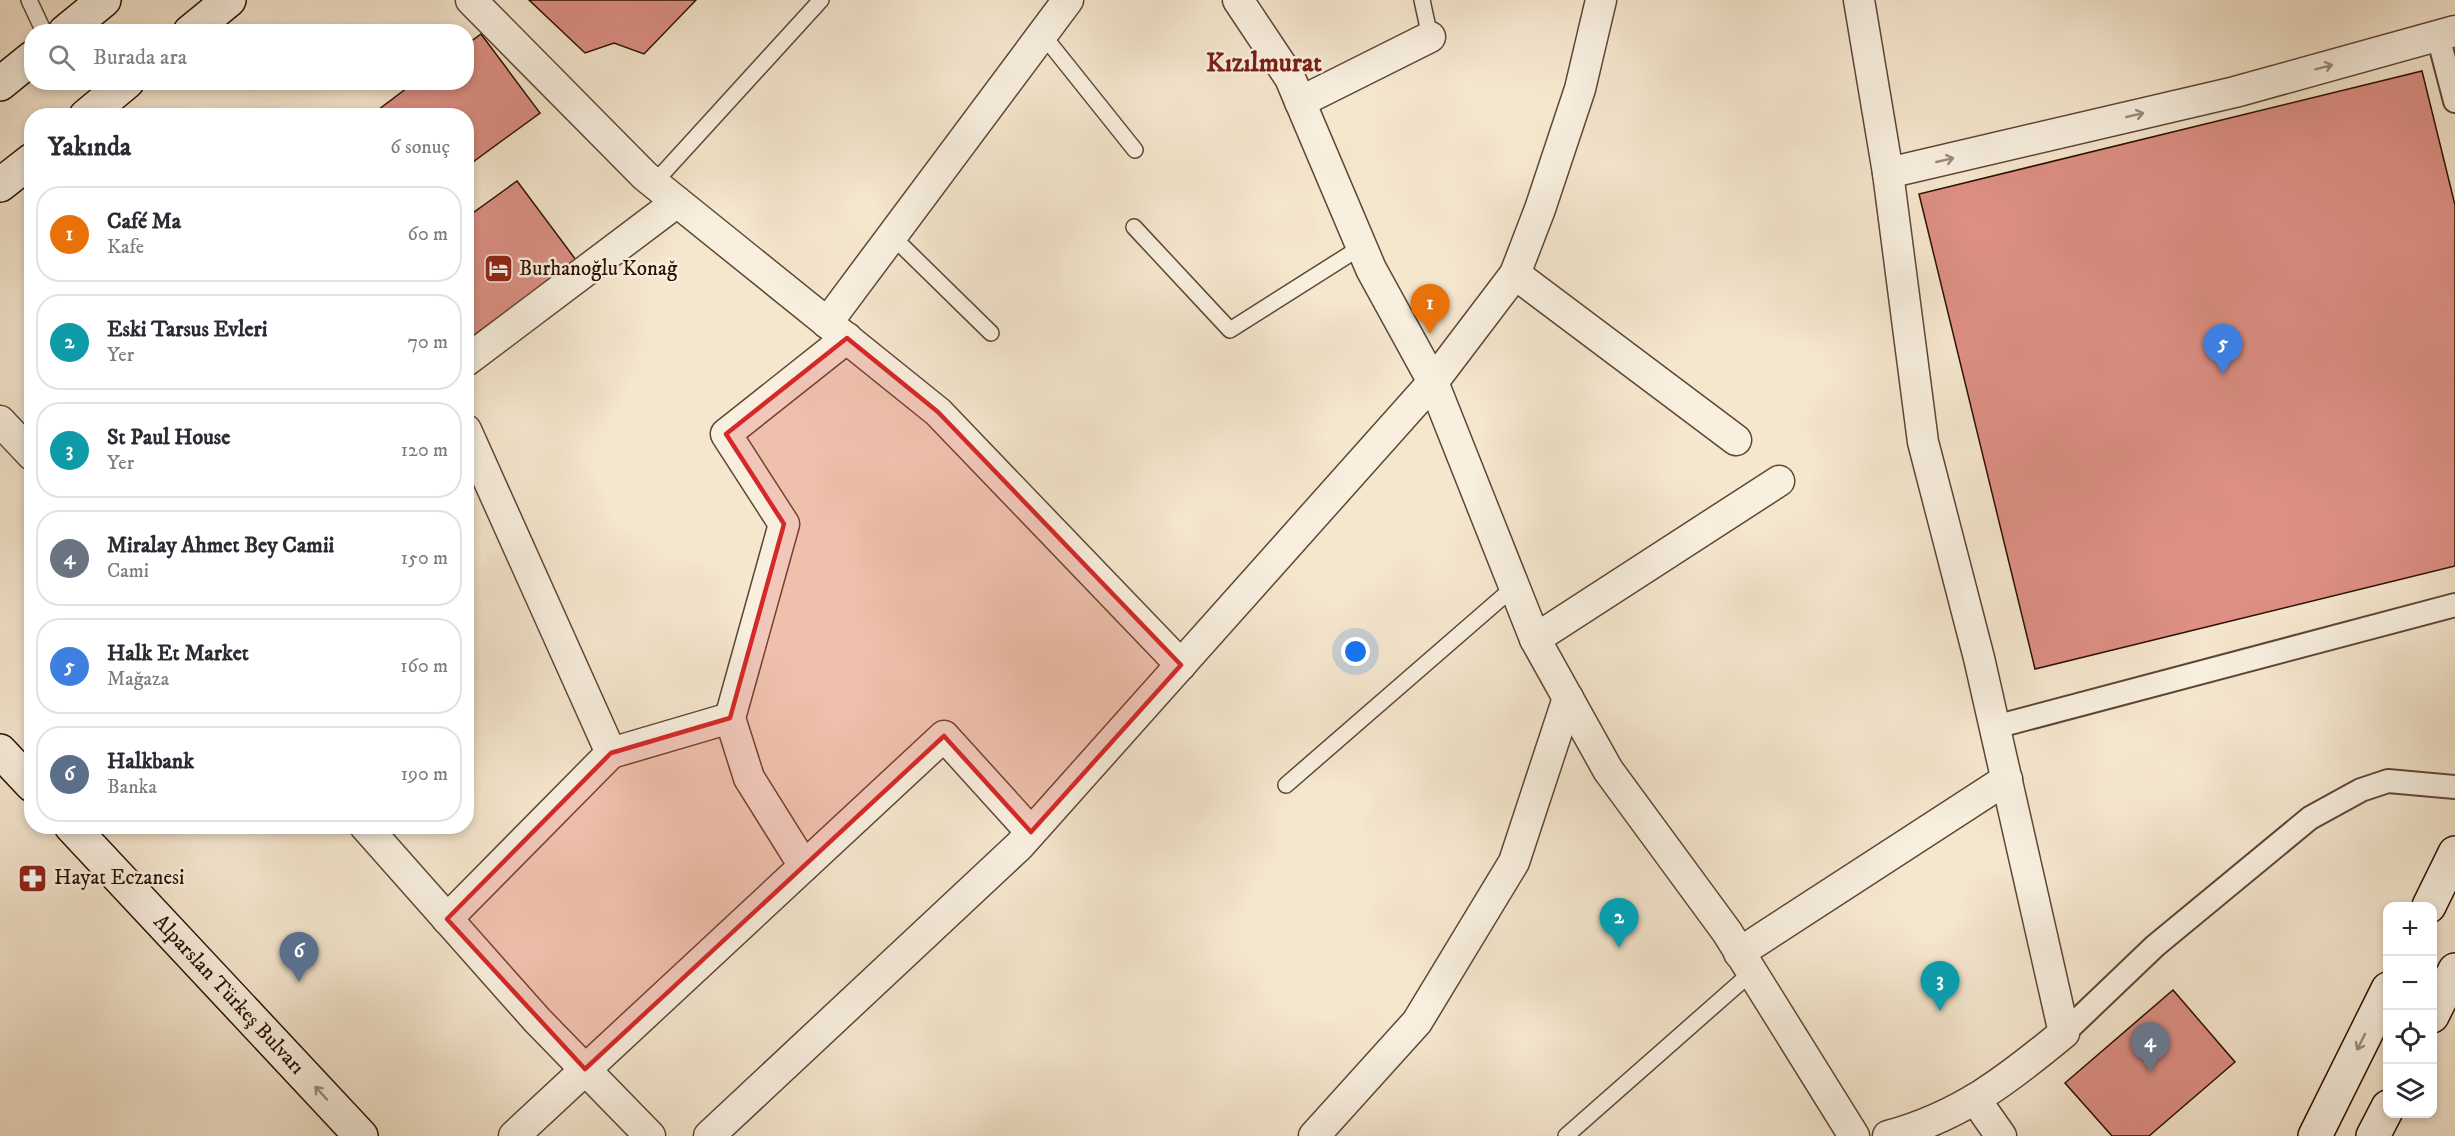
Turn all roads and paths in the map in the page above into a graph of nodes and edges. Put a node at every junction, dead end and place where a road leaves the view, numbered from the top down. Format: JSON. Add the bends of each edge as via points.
{"nodes":[{"id":1,"x":29,"y":0,"type":"edge"},
{"id":2,"x":104,"y":0,"type":"edge"},
{"id":3,"x":229,"y":0,"type":"edge"},
{"id":4,"x":471,"y":0,"type":"edge"},
{"id":5,"x":821,"y":0,"type":"edge"},
{"id":6,"x":1068,"y":0,"type":"edge"},
{"id":7,"x":1238,"y":0,"type":"edge"},
{"id":8,"x":1422,"y":0,"type":"edge"},
{"id":9,"x":1601,"y":0,"type":"edge"},
{"id":10,"x":1859,"y":0,"type":"edge"},
{"id":11,"x":40,"y":24,"type":"edge"},
{"id":12,"x":75,"y":24,"type":"edge"},
{"id":13,"x":200,"y":24,"type":"edge"},
{"id":14,"x":2447,"y":33,"type":"edge"},
{"id":15,"x":1043,"y":35,"type":"junction"},
{"id":16,"x":1430,"y":37,"type":"joint"},
{"id":17,"x":24,"y":64,"type":"edge"},
{"id":18,"x":0,"y":84,"type":"edge"},
{"id":19,"x":117,"y":90,"type":"edge"},
{"id":20,"x":2455,"y":101,"type":"edge"},
{"id":21,"x":1300,"y":102,"type":"junction"},
{"id":22,"x":96,"y":108,"type":"edge"},
{"id":23,"x":1135,"y":150,"type":"dead end"},
{"id":24,"x":24,"y":166,"type":"edge"},
{"id":25,"x":1888,"y":174,"type":"junction"},
{"id":26,"x":654,"y":183,"type":"junction"},
{"id":27,"x":0,"y":185,"type":"edge"},
{"id":28,"x":677,"y":202,"type":"junction"},
{"id":29,"x":1134,"y":227,"type":"dead end"},
{"id":30,"x":892,"y":236,"type":"junction"},
{"id":31,"x":1361,"y":247,"type":"junction"},
{"id":32,"x":1515,"y":274,"type":"junction"},
{"id":33,"x":837,"y":330,"type":"junction"},
{"id":34,"x":991,"y":333,"type":"dead end"},
{"id":35,"x":474,"y":356,"type":"edge"},
{"id":36,"x":1433,"y":382,"type":"junction"},
{"id":37,"x":0,"y":420,"type":"edge"},
{"id":38,"x":1736,"y":440,"type":"dead end"},
{"id":39,"x":24,"y":446,"type":"edge"},
{"id":40,"x":474,"y":448,"type":"edge"},
{"id":41,"x":1779,"y":481,"type":"dead end"},
{"id":42,"x":1514,"y":587,"type":"junction"},
{"id":43,"x":2455,"y":605,"type":"edge"},
{"id":44,"x":1535,"y":639,"type":"junction"},
{"id":45,"x":1181,"y":665,"type":"junction"},
{"id":46,"x":1568,"y":698,"type":"junction"},
{"id":47,"x":730,"y":718,"type":"junction"},
{"id":48,"x":1995,"y":727,"type":"junction"},
{"id":49,"x":0,"y":751,"type":"edge"},
{"id":50,"x":611,"y":753,"type":"junction"},
{"id":51,"x":24,"y":776,"type":"edge"},
{"id":52,"x":2007,"y":779,"type":"junction"},
{"id":53,"x":1286,"y":785,"type":"dead end"},
{"id":54,"x":2455,"y":788,"type":"edge"},
{"id":55,"x":1031,"y":832,"type":"junction"},
{"id":56,"x":78,"y":834,"type":"edge"},
{"id":57,"x":372,"y":834,"type":"edge"},
{"id":58,"x":2455,"y":853,"type":"edge"},
{"id":59,"x":804,"y":866,"type":"junction"},
{"id":60,"x":2431,"y":902,"type":"edge"},
{"id":61,"x":447,"y":919,"type":"junction"},
{"id":62,"x":1745,"y":963,"type":"junction"},
{"id":63,"x":2455,"y":970,"type":"edge"},
{"id":64,"x":2383,"y":999,"type":"edge"},
{"id":65,"x":2436,"y":1010,"type":"edge"},
{"id":66,"x":2064,"y":1033,"type":"junction"},
{"id":67,"x":585,"y":1070,"type":"junction"},
{"id":68,"x":1975,"y":1099,"type":"junction"},
{"id":69,"x":2383,"y":1117,"type":"edge"},
{"id":70,"x":1584,"y":1130,"type":"edge"},
{"id":71,"x":361,"y":1136,"type":"edge"},
{"id":72,"x":514,"y":1136,"type":"edge"},
{"id":73,"x":650,"y":1136,"type":"edge"},
{"id":74,"x":709,"y":1136,"type":"edge"},
{"id":75,"x":1314,"y":1136,"type":"edge"},
{"id":76,"x":1566,"y":1136,"type":"edge"},
{"id":77,"x":1854,"y":1136,"type":"edge"},
{"id":78,"x":1888,"y":1136,"type":"edge"},
{"id":79,"x":2001,"y":1136,"type":"edge"},
{"id":80,"x":2315,"y":1136,"type":"edge"},
{"id":81,"x":2373,"y":1136,"type":"edge"}],
"edges":[{"from":1,"to":11,"type":"lane"},
{"from":2,"to":12,"type":"main road"},
{"from":3,"to":13,"type":"main road"},
{"from":4,"to":26,"type":"street"},
{"from":5,"to":26,"type":"lane"},
{"from":6,"to":15,"type":"street"},
{"from":7,"to":21,"type":"street","via":[[1290,78]]},
{"from":8,"to":16,"type":"lane"},
{"from":9,"to":32,"type":"street","via":[[1580,90]]},
{"from":10,"to":25,"type":"street"},
{"from":14,"to":20,"type":"street"},
{"from":25,"to":14,"type":"street","one_way":true,"via":[[2235,92]]},
{"from":15,"to":23,"type":"lane"},
{"from":15,"to":30,"type":"street"},
{"from":16,"to":21,"type":"street"},
{"from":17,"to":18,"type":"main road"},
{"from":19,"to":22,"type":"main road"},
{"from":21,"to":31,"type":"street"},
{"from":24,"to":27,"type":"main road"},
{"from":25,"to":48,"type":"street","via":[[1923,442]]},
{"from":26,"to":28,"type":"street"},
{"from":28,"to":33,"type":"street"},
{"from":28,"to":35,"type":"street"},
{"from":29,"to":31,"type":"lane","via":[[1230,330]]},
{"from":30,"to":33,"type":"street"},
{"from":30,"to":34,"type":"lane"},
{"from":31,"to":36,"type":"street"},
{"from":32,"to":36,"type":"street"},
{"from":32,"to":38,"type":"street"},
{"from":33,"to":45,"type":"street","via":[[938,412]]},
{"from":33,"to":47,"type":"street","via":[[726,434],[784,524]]},
{"from":36,"to":42,"type":"street"},
{"from":36,"to":45,"type":"street"},
{"from":37,"to":39,"type":"street"},
{"from":40,"to":50,"type":"street"},
{"from":41,"to":44,"type":"street"},
{"from":42,"to":44,"type":"street"},
{"from":42,"to":53,"type":"lane"},
{"from":43,"to":48,"type":"street"},
{"from":44,"to":46,"type":"street"},
{"from":45,"to":55,"type":"street"},
{"from":46,"to":62,"type":"street","via":[[1608,770]]},
{"from":46,"to":75,"type":"street","via":[[1514,862],[1417,1022]]},
{"from":47,"to":50,"type":"street"},
{"from":47,"to":59,"type":"street","via":[[749,778]]},
{"from":48,"to":52,"type":"street"},
{"from":49,"to":51,"type":"main road"},
{"from":50,"to":61,"type":"street"},
{"from":52,"to":62,"type":"street"},
{"from":52,"to":66,"type":"street"},
{"from":54,"to":66,"type":"street","via":[[2388,782],[2361,790],[2310,818],[2155,946]]},
{"from":55,"to":59,"type":"street","via":[[944,736]]},
{"from":55,"to":74,"type":"street"},
{"from":71,"to":56,"type":"main road","name":"Alparslan Türkeş Bulvarı","one_way":true},
{"from":57,"to":61,"type":"street"},
{"from":58,"to":60,"type":"main road"},
{"from":59,"to":67,"type":"street"},
{"from":61,"to":67,"type":"street"},
{"from":62,"to":70,"type":"lane"},
{"from":62,"to":77,"type":"street"},
{"from":63,"to":65,"type":"main road"},
{"from":64,"to":80,"type":"main road","one_way":true},
{"from":66,"to":68,"type":"street","via":[[2001,1084]]},
{"from":67,"to":72,"type":"street"},
{"from":67,"to":73,"type":"street"},
{"from":68,"to":78,"type":"street","via":[[1927,1125]]},
{"from":68,"to":79,"type":"street"},
{"from":69,"to":81,"type":"main road"},
{"from":70,"to":76,"type":"lane"}]}
